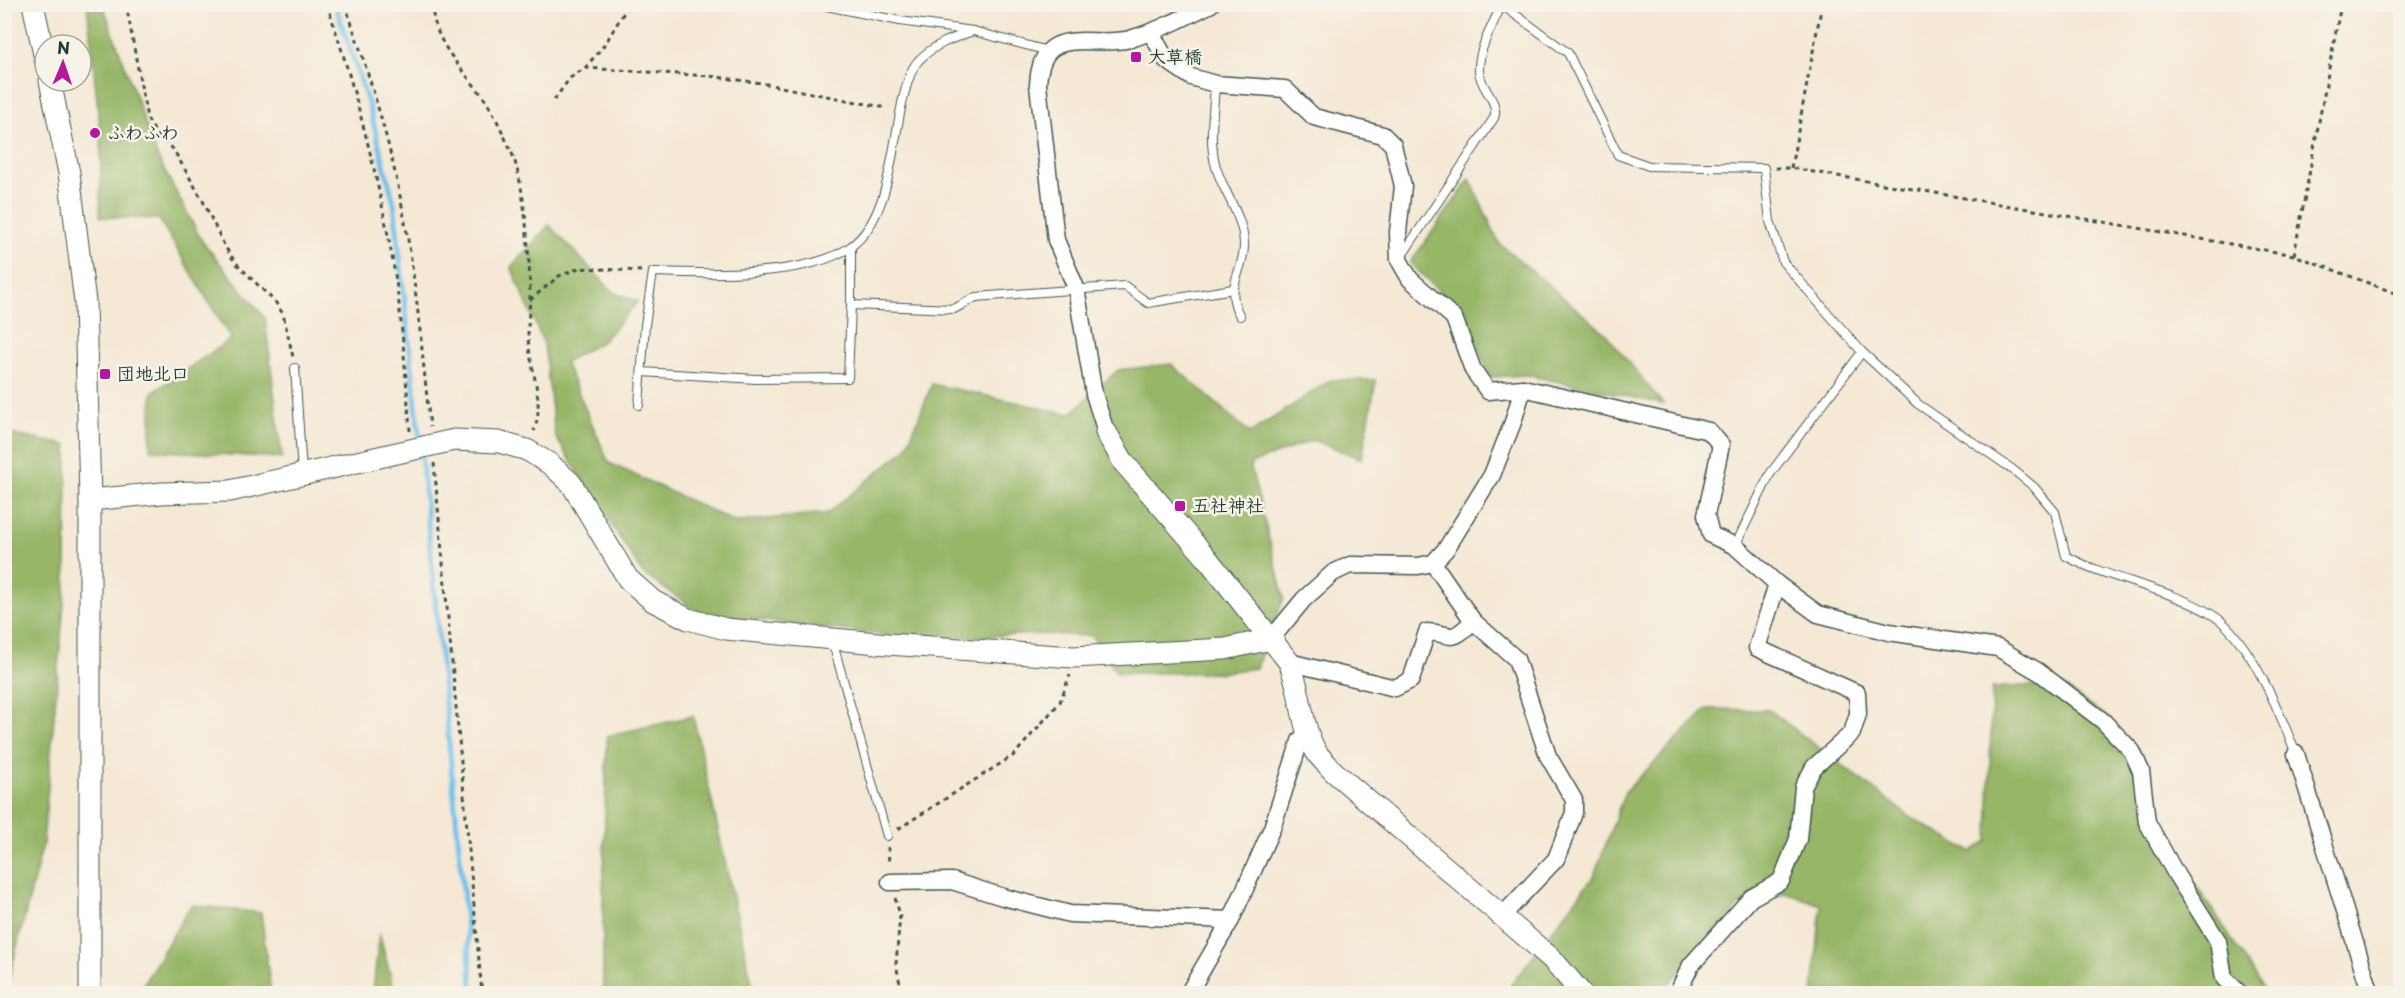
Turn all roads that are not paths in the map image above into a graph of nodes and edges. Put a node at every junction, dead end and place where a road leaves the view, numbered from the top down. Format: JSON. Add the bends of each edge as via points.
{"nodes":[{"id":1,"x":33,"y":4,"type":"edge"},
{"id":2,"x":817,"y":4,"type":"edge"},
{"id":3,"x":1211,"y":4,"type":"edge"},
{"id":4,"x":1502,"y":5,"type":"edge"},
{"id":5,"x":973,"y":32,"type":"junction"},
{"id":6,"x":1151,"y":32,"type":"junction"},
{"id":7,"x":39,"y":33,"type":"edge"},
{"id":8,"x":1048,"y":51,"type":"junction"},
{"id":9,"x":1215,"y":84,"type":"junction"},
{"id":10,"x":52,"y":93,"type":"edge"},
{"id":11,"x":851,"y":247,"type":"junction"},
{"id":12,"x":1399,"y":260,"type":"junction"},
{"id":13,"x":1076,"y":288,"type":"junction"},
{"id":14,"x":1233,"y":289,"type":"junction"},
{"id":15,"x":851,"y":305,"type":"junction"},
{"id":16,"x":1240,"y":316,"type":"dead end"},
{"id":17,"x":1862,"y":352,"type":"junction"},
{"id":18,"x":295,"y":368,"type":"road end"},
{"id":19,"x":642,"y":372,"type":"junction"},
{"id":20,"x":1523,"y":388,"type":"junction"},
{"id":21,"x":639,"y":405,"type":"dead end"},
{"id":22,"x":1106,"y":432,"type":"joint"},
{"id":23,"x":302,"y":476,"type":"junction"},
{"id":24,"x":90,"y":500,"type":"junction"},
{"id":25,"x":1735,"y":546,"type":"junction"},
{"id":26,"x":1433,"y":562,"type":"junction"},
{"id":27,"x":1777,"y":584,"type":"junction"},
{"id":28,"x":1473,"y":621,"type":"junction"},
{"id":29,"x":832,"y":639,"type":"junction"},
{"id":30,"x":1271,"y":639,"type":"junction"},
{"id":31,"x":1290,"y":662,"type":"junction"},
{"id":32,"x":1308,"y":731,"type":"junction"},
{"id":33,"x":2296,"y":754,"type":"joint"},
{"id":34,"x":887,"y":836,"type":"road end"},
{"id":35,"x":890,"y":882,"type":"road end"},
{"id":36,"x":1503,"y":915,"type":"junction"},
{"id":37,"x":1231,"y":920,"type":"junction"},
{"id":38,"x":90,"y":993,"type":"edge"},
{"id":39,"x":1188,"y":993,"type":"edge"},
{"id":40,"x":1582,"y":993,"type":"edge"},
{"id":41,"x":1677,"y":993,"type":"edge"},
{"id":42,"x":2240,"y":993,"type":"edge"},
{"id":43,"x":2371,"y":993,"type":"edge"}],
"edges":[{"from":1,"to":7,"type":"street"},
{"from":2,"to":5,"type":"lane"},
{"from":3,"to":6,"type":"street"},
{"from":4,"to":12,"type":"lane","via":[[1479,63],[1481,84],[1497,111]]},
{"from":4,"to":17,"type":"lane","via":[[1568,53],[1618,155],[1648,166],[1764,168],[1770,221],[1783,262]]},
{"from":5,"to":8,"type":"lane"},
{"from":5,"to":11,"type":"lane","via":[[940,45],[916,63],[908,79],[892,161],[876,215]]},
{"from":6,"to":8,"type":"street","via":[[1127,39],[1070,41]]},
{"from":6,"to":9,"type":"street","via":[[1166,60],[1177,70]]},
{"from":8,"to":13,"type":"street","via":[[1041,62],[1038,85],[1056,240]]},
{"from":9,"to":12,"type":"street","via":[[1285,89],[1314,117],[1383,135],[1393,144],[1403,186]]},
{"from":9,"to":14,"type":"lane","via":[[1214,158],[1244,245]]},
{"from":10,"to":24,"type":"street","via":[[69,173],[85,302]]},
{"from":11,"to":15,"type":"lane"},
{"from":11,"to":19,"type":"lane","via":[[788,268],[708,274],[653,272]]},
{"from":12,"to":20,"type":"street","via":[[1410,279],[1454,318],[1473,370],[1488,391]]},
{"from":13,"to":14,"type":"lane","via":[[1125,286],[1148,303]]},
{"from":13,"to":15,"type":"lane","via":[[976,297],[954,309]]},
{"from":13,"to":22,"type":"street","via":[[1094,394]]},
{"from":14,"to":16,"type":"lane","via":[[1233,305]]},
{"from":15,"to":19,"type":"lane","via":[[848,378],[756,379]]},
{"from":17,"to":25,"type":"lane","via":[[1770,474]]},
{"from":17,"to":33,"type":"lane","via":[[1918,404],[2034,487],[2055,512],[2066,556],[2088,568],[2213,614],[2242,644],[2279,709]]},
{"from":18,"to":23,"type":"lane"},
{"from":19,"to":21,"type":"lane"},
{"from":20,"to":25,"type":"street","via":[[1709,431],[1721,445],[1706,514],[1711,535]]},
{"from":20,"to":26,"type":"street","via":[[1492,475],[1446,549]]},
{"from":22,"to":30,"type":"street","via":[[1124,463]]},
{"from":23,"to":24,"type":"street","via":[[230,491]]},
{"from":23,"to":29,"type":"street","via":[[454,440],[499,442],[527,450],[571,483],[628,579],[653,601],[688,619],[726,629]]},
{"from":24,"to":38,"type":"street"},
{"from":25,"to":27,"type":"street"},
{"from":26,"to":28,"type":"street"},
{"from":26,"to":30,"type":"street","via":[[1418,566],[1350,565],[1333,573],[1304,599]]},
{"from":27,"to":41,"type":"street","via":[[1757,648],[1857,693],[1858,714],[1852,733],[1814,767],[1803,787],[1798,839],[1781,881],[1751,898],[1691,965]]},
{"from":27,"to":42,"type":"street","via":[[1818,615],[1889,632],[1998,648],[2039,672],[2103,721],[2132,751],[2141,771],[2147,822],[2218,941],[2224,978]]},
{"from":28,"to":31,"type":"street","via":[[1453,637],[1427,632],[1411,680],[1395,688]]},
{"from":28,"to":36,"type":"street","via":[[1516,659],[1548,756],[1574,800],[1574,813],[1556,859]]},
{"from":29,"to":30,"type":"street","via":[[1073,657],[1225,650]]},
{"from":29,"to":34,"type":"lane"},
{"from":30,"to":31,"type":"street"},
{"from":31,"to":32,"type":"street"},
{"from":32,"to":36,"type":"street","via":[[1317,753],[1333,771]]},
{"from":32,"to":37,"type":"street","via":[[1300,741],[1272,828]]},
{"from":33,"to":43,"type":"street"},
{"from":35,"to":37,"type":"street","via":[[952,881],[1070,914]]},
{"from":36,"to":40,"type":"street","via":[[1553,960]]},
{"from":37,"to":39,"type":"street"}]}
